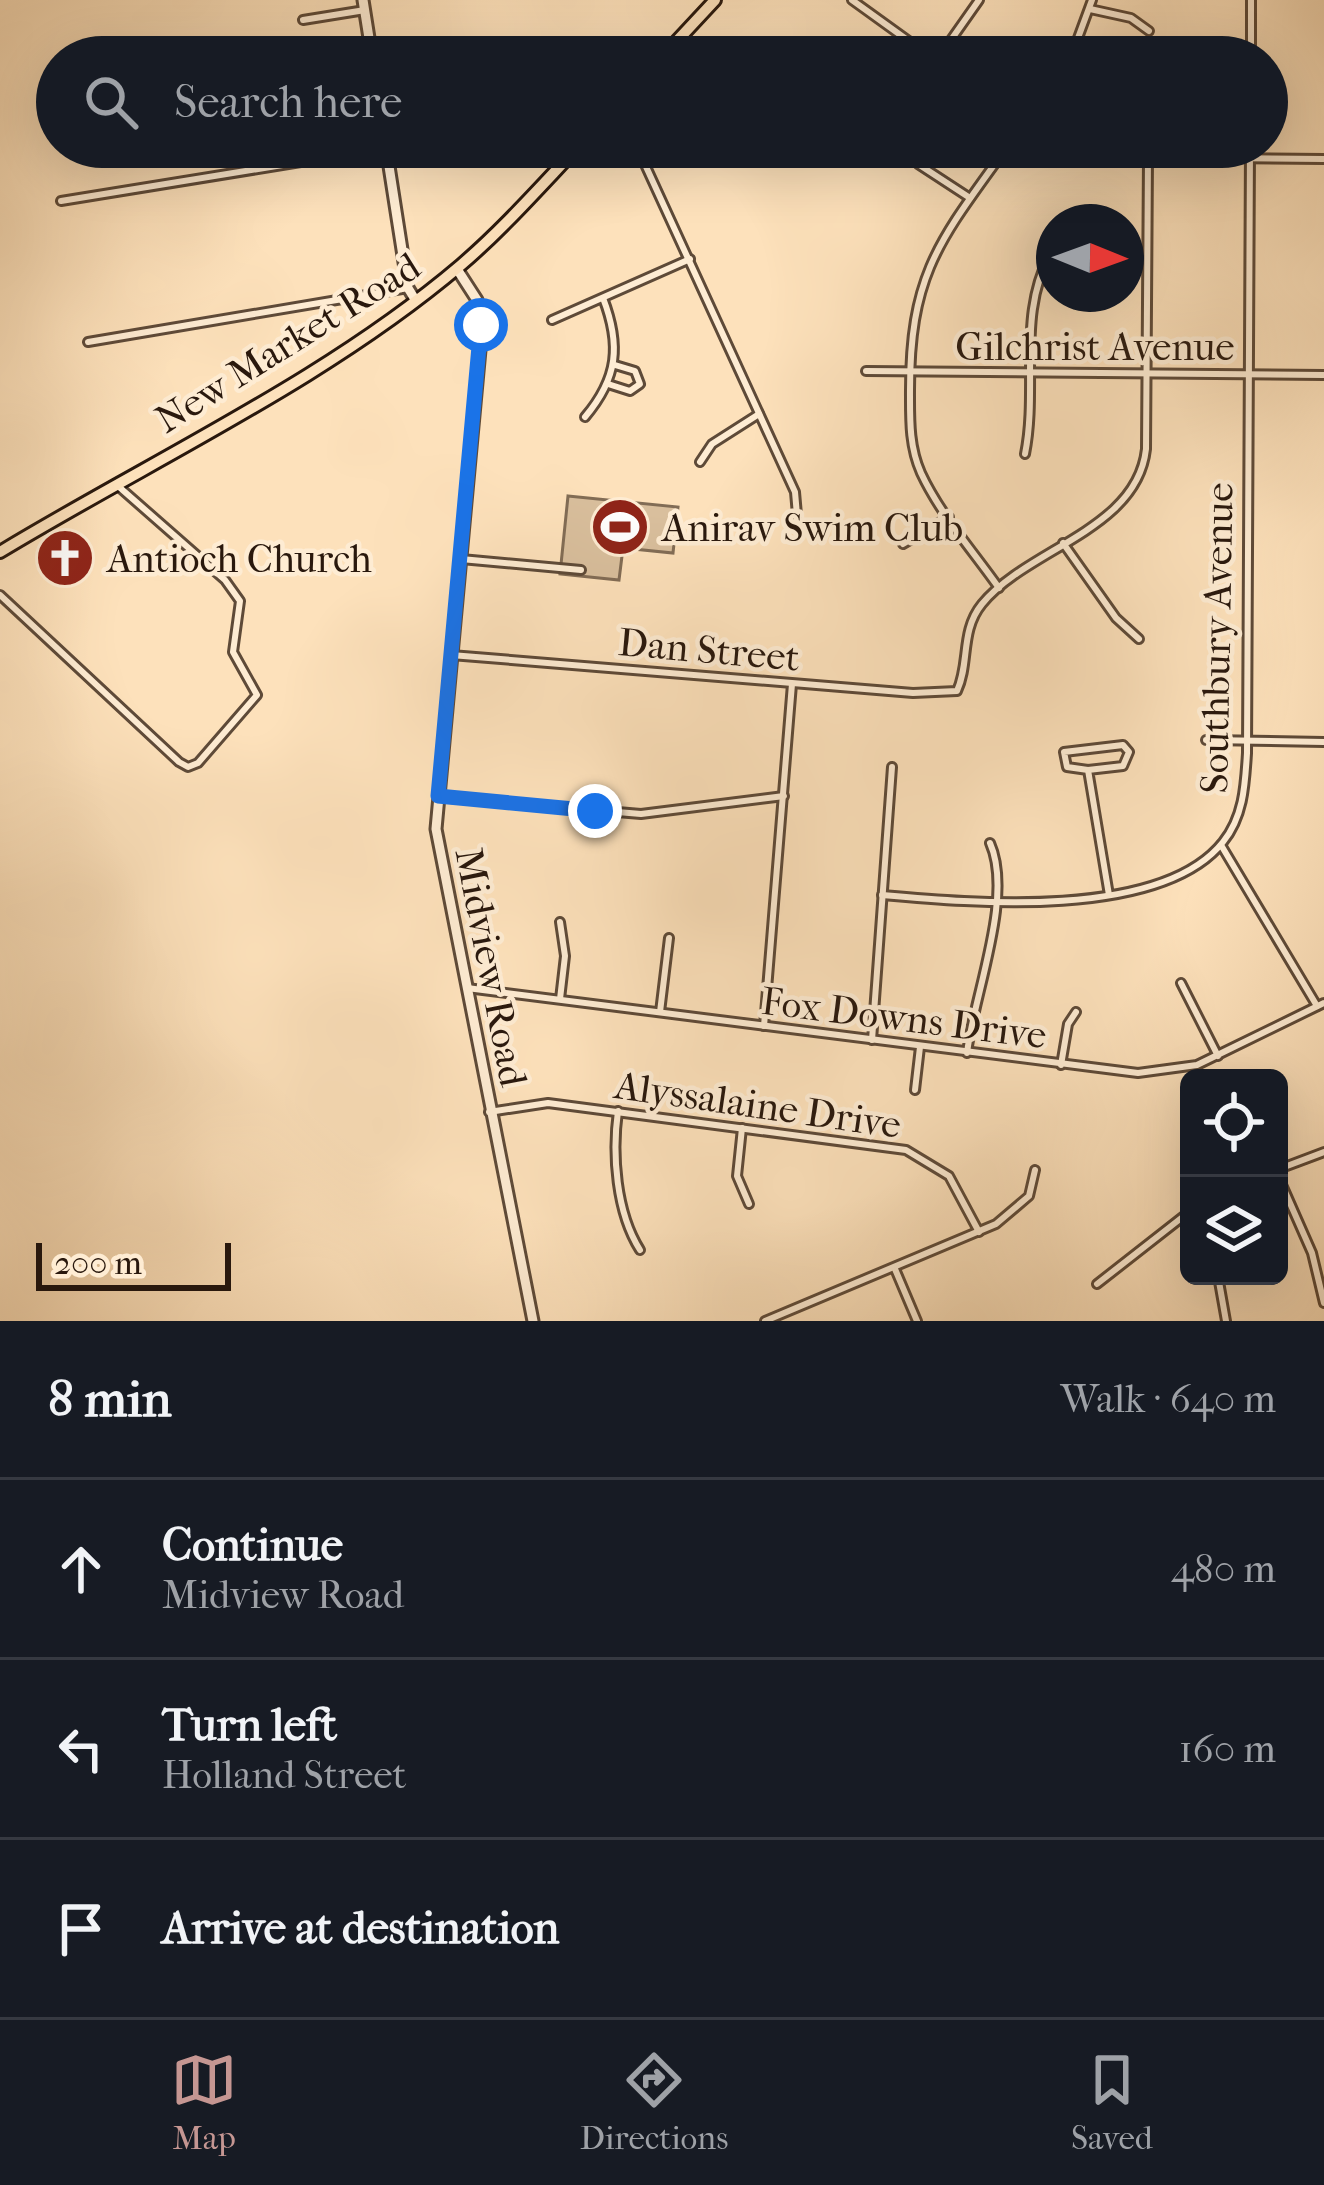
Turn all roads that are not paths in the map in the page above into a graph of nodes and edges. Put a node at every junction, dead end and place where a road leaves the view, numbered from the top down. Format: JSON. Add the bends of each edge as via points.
{"nodes":[{"id":1,"x":715,"y":0,"type":"edge"},
{"id":2,"x":852,"y":0,"type":"edge"},
{"id":3,"x":980,"y":0,"type":"edge"},
{"id":4,"x":1251,"y":0,"type":"edge"},
{"id":5,"x":364,"y":5,"type":"edge"},
{"id":6,"x":1091,"y":5,"type":"edge"},
{"id":7,"x":303,"y":20,"type":"dead end"},
{"id":8,"x":1149,"y":31,"type":"dead end"},
{"id":9,"x":369,"y":36,"type":"edge"},
{"id":10,"x":682,"y":36,"type":"edge"},
{"id":11,"x":904,"y":36,"type":"edge"},
{"id":12,"x":952,"y":36,"type":"edge"},
{"id":13,"x":1079,"y":36,"type":"edge"},
{"id":14,"x":1251,"y":36,"type":"edge"},
{"id":15,"x":1288,"y":159,"type":"edge"},
{"id":16,"x":1324,"y":159,"type":"edge"},
{"id":17,"x":263,"y":168,"type":"edge"},
{"id":18,"x":389,"y":168,"type":"edge"},
{"id":19,"x":557,"y":168,"type":"edge"},
{"id":20,"x":648,"y":168,"type":"edge"},
{"id":21,"x":924,"y":168,"type":"edge"},
{"id":22,"x":992,"y":168,"type":"edge"},
{"id":23,"x":1148,"y":168,"type":"edge"},
{"id":24,"x":1250,"y":168,"type":"edge"},
{"id":25,"x":970,"y":198,"type":"junction"},
{"id":26,"x":61,"y":201,"type":"dead end"},
{"id":27,"x":690,"y":259,"type":"junction"},
{"id":28,"x":457,"y":269,"type":"junction"},
{"id":29,"x":408,"y":288,"type":"junction"},
{"id":30,"x":1036,"y":288,"type":"edge"},
{"id":31,"x":603,"y":298,"type":"junction"},
{"id":32,"x":416,"y":301,"type":"junction"},
{"id":33,"x":552,"y":320,"type":"dead end"},
{"id":34,"x":88,"y":342,"type":"dead end"},
{"id":35,"x":615,"y":365,"type":"junction"},
{"id":36,"x":866,"y":371,"type":"dead end"},
{"id":37,"x":910,"y":372,"type":"junction"},
{"id":38,"x":1029,"y":373,"type":"junction"},
{"id":39,"x":1146,"y":374,"type":"junction"},
{"id":40,"x":1248,"y":374,"type":"junction"},
{"id":41,"x":1324,"y":375,"type":"edge"},
{"id":42,"x":608,"y":385,"type":"junction"},
{"id":43,"x":760,"y":414,"type":"junction"},
{"id":44,"x":585,"y":417,"type":"dead end"},
{"id":45,"x":1025,"y":454,"type":"dead end"},
{"id":46,"x":700,"y":462,"type":"dead end"},
{"id":47,"x":115,"y":484,"type":"junction"},
{"id":48,"x":797,"y":515,"type":"dead end"},
{"id":49,"x":949,"y":517,"type":"junction"},
{"id":50,"x":903,"y":544,"type":"dead end"},
{"id":51,"x":1064,"y":544,"type":"junction"},
{"id":52,"x":0,"y":552,"type":"edge"},
{"id":53,"x":458,"y":558,"type":"junction"},
{"id":54,"x":581,"y":570,"type":"dead end"},
{"id":55,"x":999,"y":588,"type":"junction"},
{"id":56,"x":0,"y":596,"type":"edge"},
{"id":57,"x":1139,"y":639,"type":"dead end"},
{"id":58,"x":450,"y":655,"type":"junction"},
{"id":59,"x":792,"y":684,"type":"junction"},
{"id":60,"x":1206,"y":740,"type":"dead end"},
{"id":61,"x":1247,"y":741,"type":"junction"},
{"id":62,"x":1324,"y":742,"type":"edge"},
{"id":63,"x":892,"y":767,"type":"dead end"},
{"id":64,"x":1088,"y":770,"type":"junction"},
{"id":65,"x":438,"y":796,"type":"junction"},
{"id":66,"x":784,"y":796,"type":"junction"},
{"id":67,"x":990,"y":843,"type":"dead end"},
{"id":68,"x":1221,"y":845,"type":"junction"},
{"id":69,"x":882,"y":895,"type":"junction"},
{"id":70,"x":1108,"y":895,"type":"junction"},
{"id":71,"x":994,"y":902,"type":"junction"},
{"id":72,"x":560,"y":922,"type":"dead end"},
{"id":73,"x":669,"y":938,"type":"dead end"},
{"id":74,"x":1181,"y":983,"type":"dead end"},
{"id":75,"x":464,"y":988,"type":"junction"},
{"id":76,"x":560,"y":999,"type":"junction"},
{"id":77,"x":1320,"y":1005,"type":"edge"},
{"id":78,"x":660,"y":1012,"type":"junction"},
{"id":79,"x":1076,"y":1012,"type":"dead end"},
{"id":80,"x":764,"y":1026,"type":"junction"},
{"id":81,"x":872,"y":1040,"type":"junction"},
{"id":82,"x":920,"y":1047,"type":"junction"},
{"id":83,"x":967,"y":1053,"type":"junction"},
{"id":84,"x":1218,"y":1056,"type":"junction"},
{"id":85,"x":1061,"y":1065,"type":"junction"},
{"id":86,"x":915,"y":1090,"type":"dead end"},
{"id":87,"x":489,"y":1112,"type":"junction"},
{"id":88,"x":618,"y":1112,"type":"junction"},
{"id":89,"x":742,"y":1128,"type":"junction"},
{"id":90,"x":1324,"y":1152,"type":"edge"},
{"id":91,"x":1288,"y":1165,"type":"edge"},
{"id":92,"x":1035,"y":1170,"type":"dead end"},
{"id":93,"x":1288,"y":1198,"type":"edge"},
{"id":94,"x":748,"y":1204,"type":"dead end"},
{"id":95,"x":1180,"y":1220,"type":"edge"},
{"id":96,"x":979,"y":1232,"type":"junction"},
{"id":97,"x":640,"y":1250,"type":"dead end"},
{"id":98,"x":895,"y":1268,"type":"junction"},
{"id":99,"x":1097,"y":1284,"type":"dead end"},
{"id":100,"x":1220,"y":1285,"type":"edge"},
{"id":101,"x":1324,"y":1303,"type":"edge"},
{"id":102,"x":533,"y":1321,"type":"edge"},
{"id":103,"x":765,"y":1321,"type":"edge"},
{"id":104,"x":916,"y":1321,"type":"edge"},
{"id":105,"x":1226,"y":1321,"type":"edge"}],
"edges":[{"from":1,"to":10,"type":"main road"},
{"from":2,"to":11,"type":"street"},
{"from":3,"to":12,"type":"street"},
{"from":4,"to":14,"type":"street"},
{"from":5,"to":7,"type":"street"},
{"from":5,"to":9,"type":"street"},
{"from":6,"to":8,"type":"street"},
{"from":6,"to":13,"type":"street"},
{"from":15,"to":16,"type":"street"},
{"from":17,"to":26,"type":"street"},
{"from":18,"to":29,"type":"street"},
{"from":19,"to":28,"type":"main road","name":"New Market Road"},
{"from":20,"to":27,"type":"street"},
{"from":21,"to":25,"type":"street"},
{"from":22,"to":25,"type":"street"},
{"from":23,"to":39,"type":"street"},
{"from":24,"to":40,"type":"street","name":"Southbury Avenue"},
{"from":25,"to":37,"type":"street","via":[[923,274]]},
{"from":27,"to":31,"type":"street"},
{"from":27,"to":43,"type":"street"},
{"from":28,"to":32,"type":"main road","name":"New Market Road"},
{"from":28,"to":53,"type":"street","name":"Midview Road","via":[[477,300],[481,325]]},
{"from":29,"to":32,"type":"street"},
{"from":29,"to":34,"type":"street"},
{"from":30,"to":38,"type":"street"},
{"from":31,"to":33,"type":"street"},
{"from":31,"to":35,"type":"street"},
{"from":32,"to":47,"type":"main road","name":"New Market Road"},
{"from":35,"to":42,"type":"street"},
{"from":35,"to":42,"type":"street","via":[[635,371],[640,384],[630,391]]},
{"from":36,"to":37,"type":"street","name":"Gilchrist Avenue"},
{"from":37,"to":38,"type":"street","name":"Gilchrist Avenue"},
{"from":37,"to":49,"type":"street","via":[[912,446]]},
{"from":38,"to":39,"type":"street","name":"Gilchrist Avenue"},
{"from":38,"to":45,"type":"street"},
{"from":39,"to":40,"type":"street","name":"Gilchrist Avenue"},
{"from":39,"to":51,"type":"street","via":[[1140,475],[1117,506]]},
{"from":40,"to":41,"type":"street","name":"Gilchrist Avenue"},
{"from":40,"to":61,"type":"street","name":"Southbury Avenue"},
{"from":42,"to":44,"type":"street"},
{"from":43,"to":46,"type":"street","via":[[712,444]]},
{"from":43,"to":48,"type":"street","via":[[795,492]]},
{"from":47,"to":52,"type":"main road","name":"New Market Road"},
{"from":47,"to":56,"type":"street","via":[[240,601],[233,652],[256,698],[191,766]]},
{"from":49,"to":50,"type":"street"},
{"from":49,"to":55,"type":"street"},
{"from":51,"to":55,"type":"street"},
{"from":51,"to":57,"type":"street"},
{"from":53,"to":54,"type":"street"},
{"from":53,"to":58,"type":"street","name":"Midview Road"},
{"from":55,"to":59,"type":"street","name":"Dan Street","via":[[967,631],[961,686],[941,694]]},
{"from":58,"to":59,"type":"street","name":"Dan Street"},
{"from":58,"to":65,"type":"street","name":"Midview Road"},
{"from":59,"to":66,"type":"street"},
{"from":60,"to":61,"type":"street"},
{"from":61,"to":62,"type":"street"},
{"from":61,"to":68,"type":"street","name":"Southbury Avenue","via":[[1245,793]]},
{"from":63,"to":69,"type":"street"},
{"from":64,"to":64,"type":"street","via":[[1123,766],[1129,752],[1123,745],[1064,752],[1067,767]]},
{"from":64,"to":70,"type":"street"},
{"from":65,"to":66,"type":"street","via":[[653,814]]},
{"from":65,"to":75,"type":"street","name":"Midview Road","via":[[436,829]]},
{"from":66,"to":80,"type":"street"},
{"from":67,"to":71,"type":"street","via":[[998,860]]},
{"from":68,"to":70,"type":"street","name":"Southbury Avenue","via":[[1194,866]]},
{"from":68,"to":77,"type":"street"},
{"from":69,"to":71,"type":"street","name":"Southbury Avenue"},
{"from":69,"to":81,"type":"street"},
{"from":70,"to":71,"type":"street","name":"Southbury Avenue"},
{"from":71,"to":83,"type":"street"},
{"from":72,"to":76,"type":"street"},
{"from":73,"to":78,"type":"street"},
{"from":74,"to":84,"type":"street"},
{"from":75,"to":76,"type":"street","name":"Fox Downs Drive"},
{"from":75,"to":87,"type":"street","name":"Midview Road"},
{"from":76,"to":78,"type":"street","name":"Fox Downs Drive"},
{"from":77,"to":84,"type":"street","name":"Fox Downs Drive"},
{"from":78,"to":80,"type":"street","name":"Fox Downs Drive"},
{"from":79,"to":85,"type":"street"},
{"from":80,"to":81,"type":"street","name":"Fox Downs Drive"},
{"from":81,"to":82,"type":"street","name":"Fox Downs Drive"},
{"from":82,"to":83,"type":"street","name":"Fox Downs Drive"},
{"from":82,"to":86,"type":"street"},
{"from":83,"to":85,"type":"street","name":"Fox Downs Drive"},
{"from":84,"to":85,"type":"street","name":"Fox Downs Drive","via":[[1173,1071]]},
{"from":87,"to":88,"type":"street","name":"Alyssalaine Drive","via":[[541,1102]]},
{"from":87,"to":102,"type":"street","name":"Midview Road"},
{"from":88,"to":89,"type":"street","name":"Alyssalaine Drive"},
{"from":88,"to":97,"type":"street","via":[[615,1156]]},
{"from":89,"to":94,"type":"street","via":[[737,1177]]},
{"from":89,"to":96,"type":"street","name":"Alyssalaine Drive","via":[[920,1155],[956,1183]]},
{"from":90,"to":91,"type":"street"},
{"from":92,"to":96,"type":"street","via":[[1023,1203]]},
{"from":93,"to":101,"type":"street"},
{"from":95,"to":99,"type":"street"},
{"from":96,"to":98,"type":"street"},
{"from":98,"to":103,"type":"street"},
{"from":98,"to":104,"type":"street"},
{"from":100,"to":105,"type":"street"}]}
